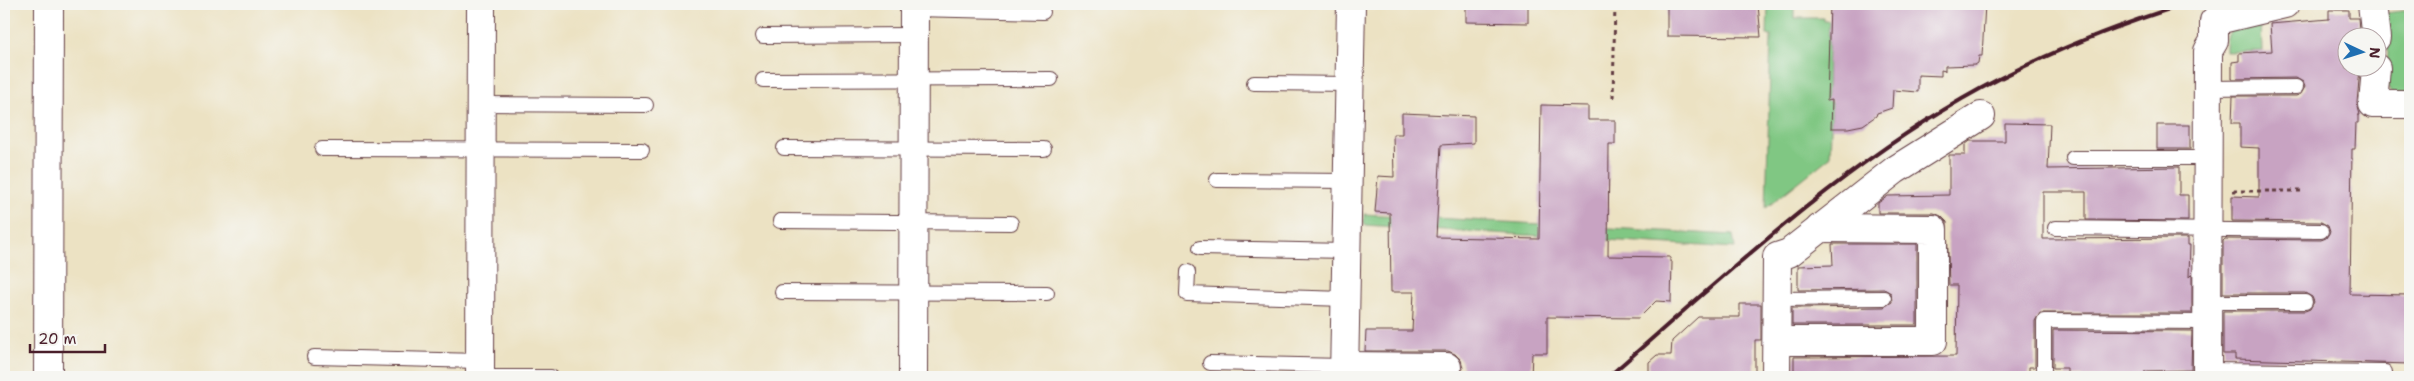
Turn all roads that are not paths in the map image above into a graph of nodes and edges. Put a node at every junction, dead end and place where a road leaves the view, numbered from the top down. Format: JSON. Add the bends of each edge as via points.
{"nodes":[{"id":1,"x":50,"y":4,"type":"edge"},
{"id":2,"x":481,"y":4,"type":"edge"},
{"id":3,"x":1351,"y":4,"type":"edge"},
{"id":4,"x":2285,"y":4,"type":"edge"},
{"id":5,"x":2372,"y":4,"type":"edge"},
{"id":6,"x":1043,"y":12,"type":"dead end"},
{"id":7,"x":913,"y":16,"type":"edge"},
{"id":8,"x":2375,"y":28,"type":"edge"},
{"id":9,"x":763,"y":36,"type":"dead end"},
{"id":10,"x":2375,"y":78,"type":"edge"},
{"id":11,"x":1051,"y":79,"type":"dead end"},
{"id":12,"x":763,"y":80,"type":"dead end"},
{"id":13,"x":914,"y":80,"type":"junction"},
{"id":14,"x":1254,"y":83,"type":"dead end"},
{"id":15,"x":1350,"y":84,"type":"junction"},
{"id":16,"x":2296,"y":87,"type":"dead end"},
{"id":17,"x":2208,"y":88,"type":"junction"},
{"id":18,"x":479,"y":104,"type":"junction"},
{"id":19,"x":2410,"y":104,"type":"edge"},
{"id":20,"x":646,"y":105,"type":"dead end"},
{"id":21,"x":1981,"y":116,"type":"dead end"},
{"id":22,"x":479,"y":148,"type":"junction"},
{"id":23,"x":784,"y":148,"type":"dead end"},
{"id":24,"x":913,"y":148,"type":"junction"},
{"id":25,"x":322,"y":149,"type":"dead end"},
{"id":26,"x":1044,"y":149,"type":"dead end"},
{"id":27,"x":642,"y":150,"type":"dead end"},
{"id":28,"x":2073,"y":158,"type":"dead end"},
{"id":29,"x":2207,"y":158,"type":"junction"},
{"id":30,"x":1217,"y":180,"type":"dead end"},
{"id":31,"x":1348,"y":182,"type":"junction"},
{"id":32,"x":780,"y":222,"type":"dead end"},
{"id":33,"x":914,"y":223,"type":"junction"},
{"id":34,"x":1011,"y":223,"type":"dead end"},
{"id":35,"x":1820,"y":228,"type":"junction"},
{"id":36,"x":2055,"y":228,"type":"dead end"},
{"id":37,"x":2208,"y":230,"type":"junction"},
{"id":38,"x":2321,"y":231,"type":"dead end"},
{"id":39,"x":1200,"y":248,"type":"dead end"},
{"id":40,"x":1345,"y":251,"type":"junction"},
{"id":41,"x":1188,"y":272,"type":"dead end"},
{"id":42,"x":782,"y":292,"type":"dead end"},
{"id":43,"x":915,"y":293,"type":"junction"},
{"id":44,"x":1046,"y":294,"type":"dead end"},
{"id":45,"x":1884,"y":298,"type":"dead end"},
{"id":46,"x":1345,"y":299,"type":"junction"},
{"id":47,"x":1777,"y":299,"type":"junction"},
{"id":48,"x":2305,"y":302,"type":"dead end"},
{"id":49,"x":2207,"y":312,"type":"junction"},
{"id":50,"x":1776,"y":341,"type":"junction"},
{"id":51,"x":314,"y":357,"type":"dead end"},
{"id":52,"x":1210,"y":363,"type":"dead end"},
{"id":53,"x":1447,"y":367,"type":"dead end"},
{"id":54,"x":480,"y":372,"type":"edge"},
{"id":55,"x":1344,"y":372,"type":"edge"},
{"id":56,"x":2207,"y":374,"type":"edge"},
{"id":57,"x":48,"y":377,"type":"edge"},
{"id":58,"x":551,"y":377,"type":"edge"},
{"id":59,"x":913,"y":377,"type":"edge"},
{"id":60,"x":1776,"y":377,"type":"edge"},
{"id":61,"x":2044,"y":377,"type":"edge"},
{"id":62,"x":2385,"y":377,"type":"edge"}],
"edges":[{"from":1,"to":57,"type":"street"},
{"from":2,"to":18,"type":"street"},
{"from":3,"to":15,"type":"street"},
{"from":4,"to":17,"type":"street","via":[[2214,21],[2214,41],[2208,51]]},
{"from":5,"to":8,"type":"street"},
{"from":6,"to":7,"type":"lane"},
{"from":7,"to":9,"type":"lane"},
{"from":7,"to":13,"type":"street"},
{"from":10,"to":19,"type":"street","via":[[2373,104]]},
{"from":11,"to":13,"type":"lane"},
{"from":12,"to":13,"type":"lane"},
{"from":13,"to":24,"type":"street"},
{"from":14,"to":15,"type":"lane"},
{"from":15,"to":31,"type":"street"},
{"from":16,"to":17,"type":"lane"},
{"from":17,"to":29,"type":"street"},
{"from":18,"to":20,"type":"lane"},
{"from":18,"to":22,"type":"street"},
{"from":21,"to":35,"type":"street","via":[[1895,170]]},
{"from":22,"to":25,"type":"lane"},
{"from":22,"to":27,"type":"lane"},
{"from":22,"to":54,"type":"street"},
{"from":23,"to":24,"type":"lane"},
{"from":24,"to":26,"type":"lane"},
{"from":24,"to":33,"type":"street"},
{"from":28,"to":29,"type":"lane"},
{"from":29,"to":37,"type":"street"},
{"from":30,"to":31,"type":"lane"},
{"from":31,"to":40,"type":"street"},
{"from":32,"to":33,"type":"lane"},
{"from":33,"to":34,"type":"lane"},
{"from":33,"to":43,"type":"street"},
{"from":35,"to":47,"type":"street","via":[[1789,253],[1777,257]]},
{"from":35,"to":50,"type":"street","via":[[1933,228],[1933,341]]},
{"from":36,"to":37,"type":"lane"},
{"from":37,"to":38,"type":"lane"},
{"from":37,"to":49,"type":"street"},
{"from":39,"to":40,"type":"lane"},
{"from":40,"to":46,"type":"street"},
{"from":41,"to":46,"type":"lane","via":[[1187,294]]},
{"from":42,"to":43,"type":"lane"},
{"from":43,"to":44,"type":"lane"},
{"from":43,"to":59,"type":"street"},
{"from":45,"to":47,"type":"lane"},
{"from":46,"to":55,"type":"street"},
{"from":47,"to":50,"type":"street"},
{"from":48,"to":49,"type":"lane"},
{"from":49,"to":56,"type":"street"},
{"from":49,"to":61,"type":"lane","via":[[2044,321]]},
{"from":50,"to":60,"type":"street"},
{"from":51,"to":54,"type":"lane"},
{"from":52,"to":55,"type":"lane"},
{"from":53,"to":55,"type":"street"},
{"from":54,"to":58,"type":"lane"},
{"from":56,"to":62,"type":"lane","via":[[2385,372]]}]}
